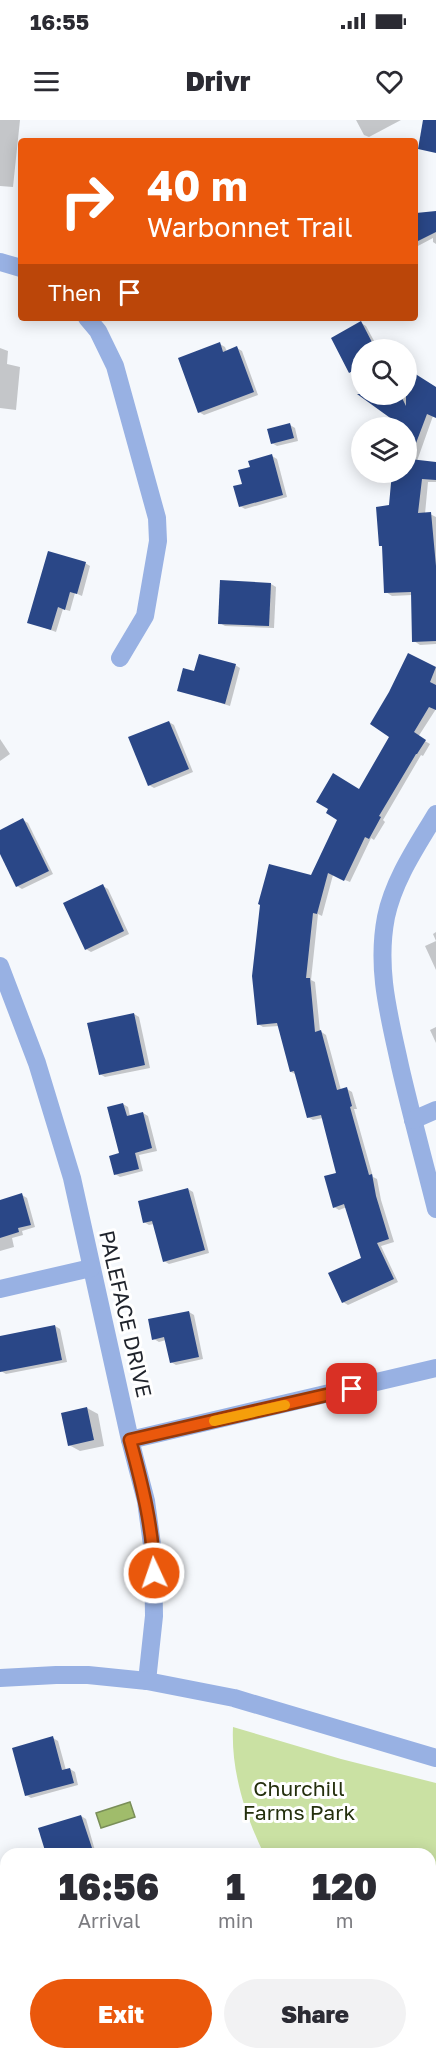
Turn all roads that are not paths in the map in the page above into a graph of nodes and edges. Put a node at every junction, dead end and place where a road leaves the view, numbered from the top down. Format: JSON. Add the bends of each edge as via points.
{"nodes":[{"id":1,"x":0,"y":262,"type":"edge"},
{"id":2,"x":18,"y":267,"type":"edge"},
{"id":3,"x":89,"y":321,"type":"edge"},
{"id":4,"x":120,"y":658,"type":"dead end"},
{"id":5,"x":436,"y":814,"type":"edge"},
{"id":6,"x":0,"y":966,"type":"edge"},
{"id":7,"x":436,"y":1110,"type":"edge"},
{"id":8,"x":413,"y":1120,"type":"junction"},
{"id":9,"x":436,"y":1209,"type":"edge"},
{"id":10,"x":91,"y":1268,"type":"junction"},
{"id":11,"x":0,"y":1289,"type":"edge"},
{"id":12,"x":436,"y":1368,"type":"edge"},
{"id":13,"x":130,"y":1440,"type":"junction"},
{"id":14,"x":0,"y":1678,"type":"edge"},
{"id":15,"x":147,"y":1681,"type":"junction"},
{"id":16,"x":436,"y":1758,"type":"edge"}],
"edges":[{"from":1,"to":2,"type":"street"},
{"from":3,"to":4,"type":"street","via":[[115,366],[157,518],[158,541],[145,616]]},
{"from":5,"to":8,"type":"street","via":[[400,876],[387,915],[381,955],[386,1000]]},
{"from":6,"to":10,"type":"street","name":"PALEFACE DRIVE","via":[[37,1063],[69,1168]]},
{"from":7,"to":8,"type":"street"},
{"from":8,"to":9,"type":"street"},
{"from":10,"to":11,"type":"street"},
{"from":10,"to":13,"type":"street","name":"PALEFACE DRIVE"},
{"from":12,"to":13,"type":"street"},
{"from":13,"to":15,"type":"street","name":"PALEFACE DRIVE","via":[[146,1501],[153,1552],[154,1616]]},
{"from":14,"to":15,"type":"street","via":[[88,1675]]},
{"from":15,"to":16,"type":"street","via":[[256,1704]]}]}
